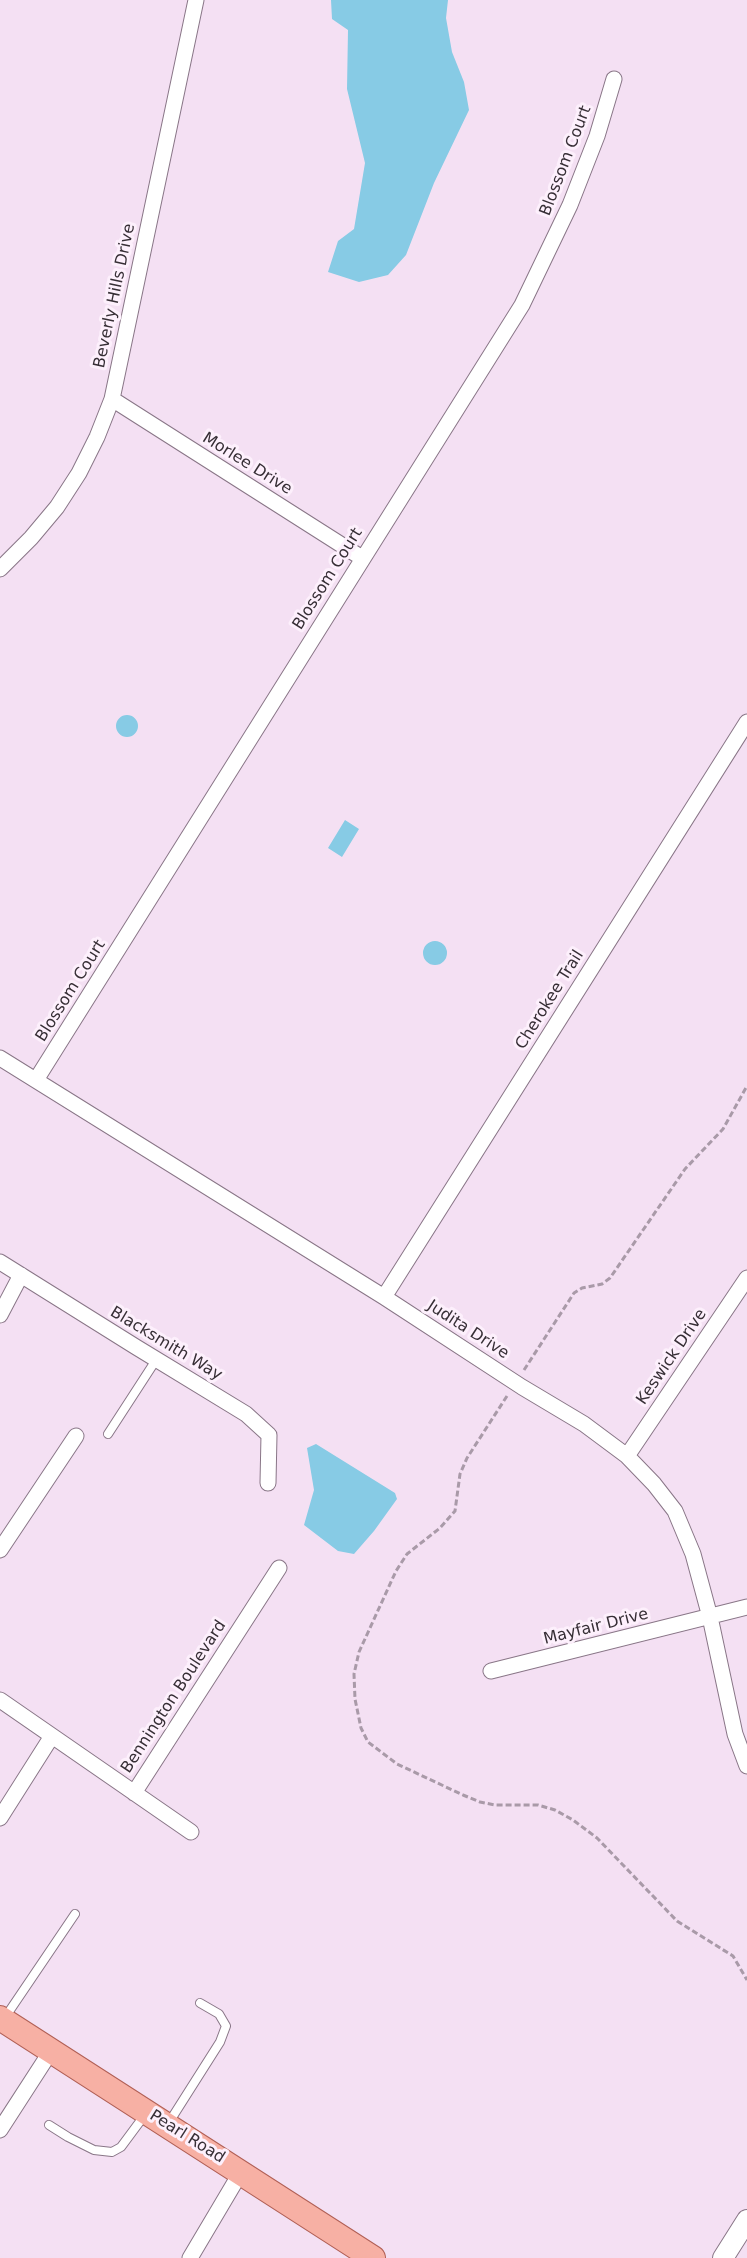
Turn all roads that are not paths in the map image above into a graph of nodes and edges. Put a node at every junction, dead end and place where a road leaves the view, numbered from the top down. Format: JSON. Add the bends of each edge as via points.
{"nodes":[{"id":1,"x":196,"y":0,"type":"edge"},
{"id":2,"x":614,"y":80,"type":"dead end"},
{"id":3,"x":112,"y":399,"type":"junction"},
{"id":4,"x":362,"y":558,"type":"junction"},
{"id":5,"x":0,"y":569,"type":"edge"},
{"id":6,"x":747,"y":722,"type":"edge"},
{"id":7,"x":0,"y":1058,"type":"edge"},
{"id":8,"x":36,"y":1080,"type":"junction"},
{"id":9,"x":0,"y":1262,"type":"edge"},
{"id":10,"x":21,"y":1275,"type":"junction"},
{"id":11,"x":747,"y":1278,"type":"edge"},
{"id":12,"x":384,"y":1297,"type":"junction"},
{"id":13,"x":0,"y":1315,"type":"edge"},
{"id":14,"x":156,"y":1360,"type":"junction"},
{"id":15,"x":108,"y":1434,"type":"dead end"},
{"id":16,"x":76,"y":1436,"type":"dead end"},
{"id":17,"x":627,"y":1456,"type":"junction"},
{"id":18,"x":268,"y":1483,"type":"dead end"},
{"id":19,"x":0,"y":1550,"type":"edge"},
{"id":20,"x":279,"y":1568,"type":"dead end"},
{"id":21,"x":747,"y":1607,"type":"edge"},
{"id":22,"x":710,"y":1617,"type":"junction"},
{"id":23,"x":491,"y":1671,"type":"dead end"},
{"id":24,"x":0,"y":1701,"type":"edge"},
{"id":25,"x":52,"y":1736,"type":"junction"},
{"id":26,"x":747,"y":1766,"type":"edge"},
{"id":27,"x":134,"y":1793,"type":"junction"},
{"id":28,"x":0,"y":1818,"type":"edge"},
{"id":29,"x":191,"y":1832,"type":"dead end"},
{"id":30,"x":75,"y":1914,"type":"dead end"},
{"id":31,"x":200,"y":2003,"type":"dead end"},
{"id":32,"x":2,"y":2019,"type":"edge"},
{"id":33,"x":51,"y":2051,"type":"junction"},
{"id":34,"x":147,"y":2112,"type":"junction"},
{"id":35,"x":50,"y":2125,"type":"dead end"},
{"id":36,"x":168,"y":2125,"type":"junction"},
{"id":37,"x":0,"y":2130,"type":"edge"},
{"id":38,"x":241,"y":2172,"type":"junction"},
{"id":39,"x":747,"y":2220,"type":"edge"},
{"id":40,"x":190,"y":2258,"type":"edge"},
{"id":41,"x":373,"y":2258,"type":"edge"},
{"id":42,"x":723,"y":2258,"type":"edge"}],
"edges":[{"from":1,"to":3,"type":"street","name":"Beverly Hills Drive"},
{"from":2,"to":4,"type":"street","name":"Blossom Court","via":[[597,136],[539,272],[516,315]]},
{"from":3,"to":4,"type":"street","name":"Morlee Drive"},
{"from":3,"to":5,"type":"street","name":"Beverly Hills Drive","via":[[79,473],[57,507]]},
{"from":4,"to":8,"type":"street","name":"Blossom Court"},
{"from":6,"to":12,"type":"street","name":"Cherokee Trail"},
{"from":7,"to":8,"type":"street","name":"Judita Drive"},
{"from":8,"to":12,"type":"street","name":"Judita Drive"},
{"from":9,"to":10,"type":"street","name":"Blacksmith Way"},
{"from":10,"to":13,"type":"street"},
{"from":10,"to":14,"type":"street","name":"Blacksmith Way"},
{"from":11,"to":17,"type":"street","name":"Keswick Drive"},
{"from":12,"to":17,"type":"street","name":"Judita Drive","via":[[584,1424]]},
{"from":14,"to":15,"type":"lane"},
{"from":14,"to":18,"type":"street","name":"Blacksmith Way","via":[[246,1414],[269,1435]]},
{"from":16,"to":19,"type":"street"},
{"from":17,"to":22,"type":"street","name":"Judita Drive","via":[[675,1511],[693,1554]]},
{"from":20,"to":27,"type":"street","name":"Bennington Boulevard"},
{"from":21,"to":22,"type":"street","name":"Mayfair Drive"},
{"from":22,"to":23,"type":"street","name":"Mayfair Drive"},
{"from":22,"to":26,"type":"street","name":"Judita Drive","via":[[735,1734]]},
{"from":24,"to":25,"type":"street","name":"Bennington Boulevard"},
{"from":25,"to":27,"type":"street","name":"Bennington Boulevard"},
{"from":25,"to":28,"type":"street"},
{"from":27,"to":29,"type":"street"},
{"from":30,"to":32,"type":"lane"},
{"from":31,"to":36,"type":"lane","via":[[219,2014],[226,2026]]},
{"from":32,"to":33,"type":"main road","name":"Pearl Road"},
{"from":33,"to":34,"type":"main road","name":"Pearl Road"},
{"from":33,"to":37,"type":"street"},
{"from":34,"to":35,"type":"lane","via":[[121,2147],[112,2152],[94,2150]]},
{"from":34,"to":36,"type":"main road","name":"Pearl Road"},
{"from":36,"to":38,"type":"main road","name":"Pearl Road"},
{"from":38,"to":40,"type":"street"},
{"from":38,"to":41,"type":"main road","name":"Pearl Road"},
{"from":39,"to":42,"type":"street"}]}
